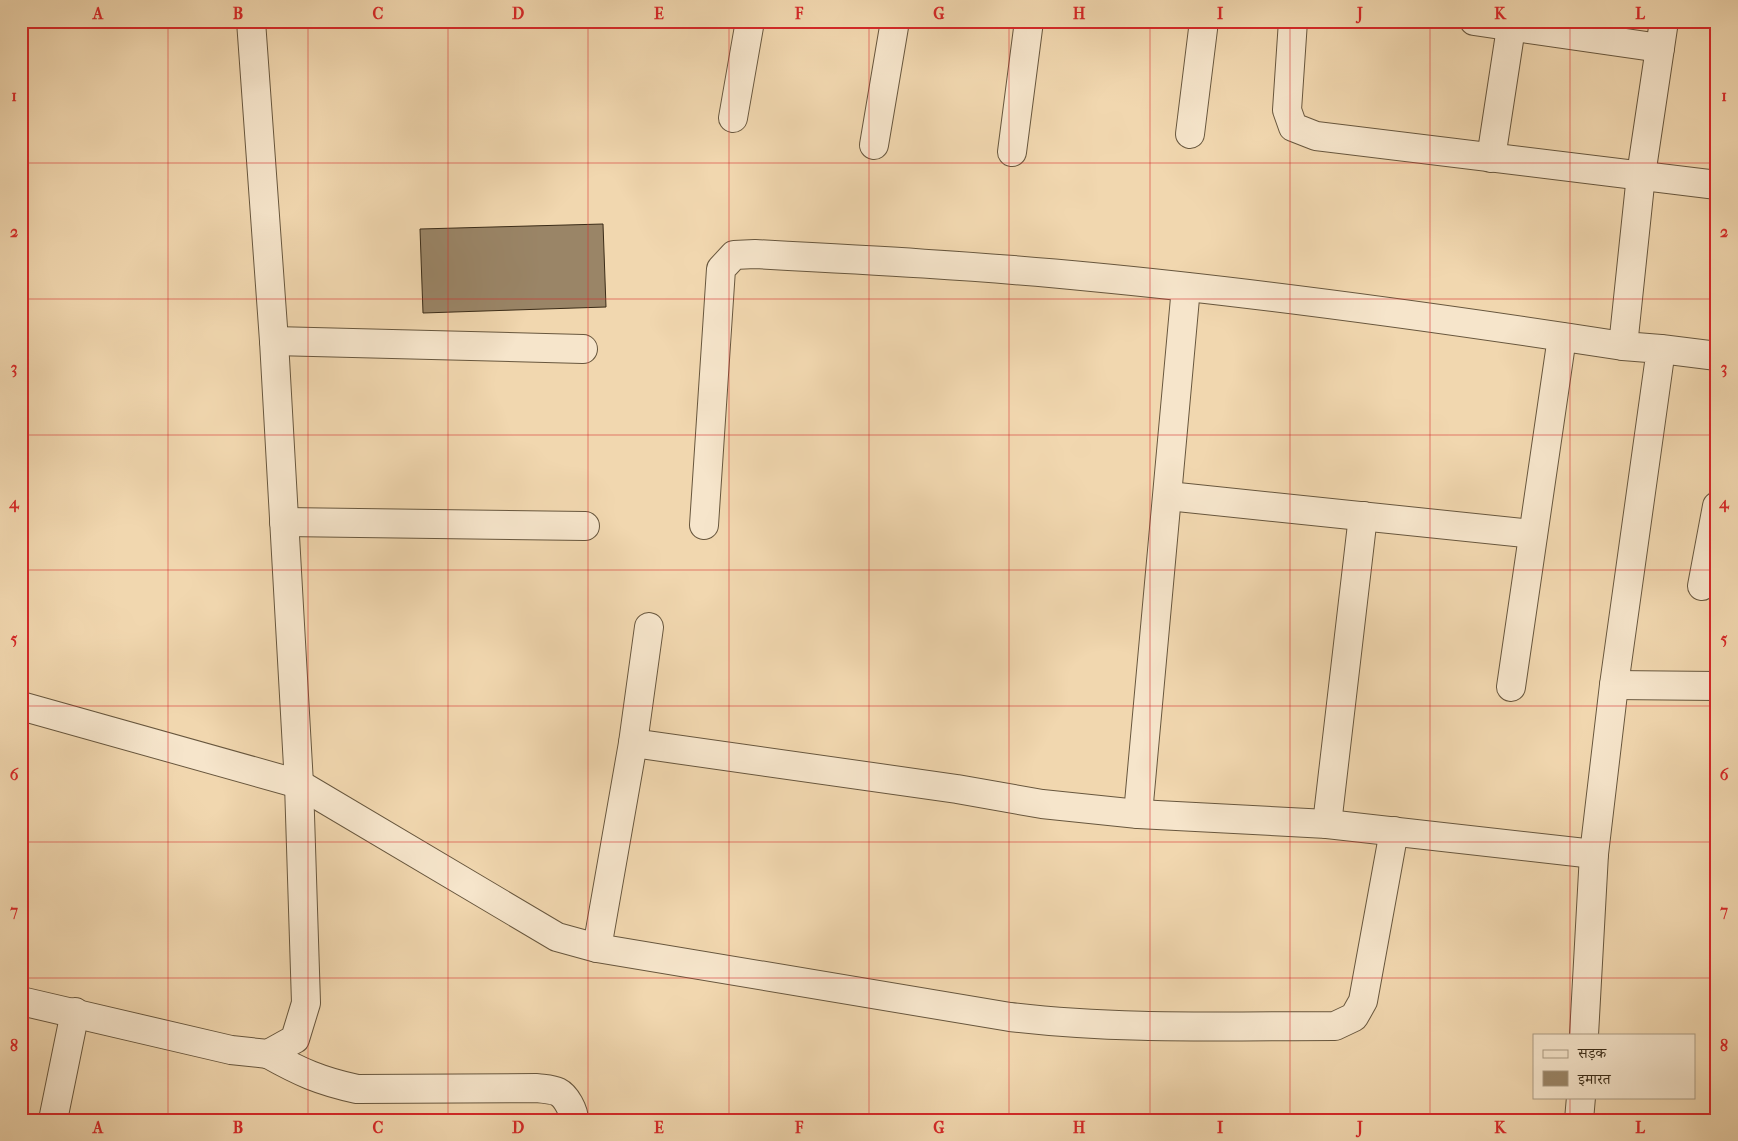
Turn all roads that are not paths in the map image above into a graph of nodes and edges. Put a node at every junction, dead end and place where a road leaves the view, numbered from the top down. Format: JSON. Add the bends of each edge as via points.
{"nodes":[{"id":1,"x":251,"y":21,"type":"edge"},
{"id":2,"x":750,"y":21,"type":"edge"},
{"id":3,"x":895,"y":21,"type":"edge"},
{"id":4,"x":1029,"y":21,"type":"edge"},
{"id":5,"x":1204,"y":21,"type":"edge"},
{"id":6,"x":1293,"y":21,"type":"edge"},
{"id":7,"x":1474,"y":21,"type":"edge"},
{"id":8,"x":1664,"y":21,"type":"edge"},
{"id":9,"x":1512,"y":24,"type":"edge"},
{"id":10,"x":1660,"y":48,"type":"junction"},
{"id":11,"x":733,"y":118,"type":"dead end"},
{"id":12,"x":1190,"y":134,"type":"dead end"},
{"id":13,"x":874,"y":145,"type":"dead end"},
{"id":14,"x":1012,"y":152,"type":"dead end"},
{"id":15,"x":1491,"y":158,"type":"junction"},
{"id":16,"x":1642,"y":176,"type":"junction"},
{"id":17,"x":1717,"y":185,"type":"edge"},
{"id":18,"x":1186,"y":287,"type":"junction"},
{"id":19,"x":1562,"y":337,"type":"junction"},
{"id":20,"x":274,"y":341,"type":"junction"},
{"id":21,"x":1623,"y":346,"type":"junction"},
{"id":22,"x":583,"y":349,"type":"dead end"},
{"id":23,"x":1661,"y":349,"type":"junction"},
{"id":24,"x":1717,"y":356,"type":"edge"},
{"id":25,"x":1168,"y":496,"type":"junction"},
{"id":26,"x":1717,"y":506,"type":"edge"},
{"id":27,"x":1363,"y":516,"type":"junction"},
{"id":28,"x":284,"y":522,"type":"junction"},
{"id":29,"x":704,"y":525,"type":"dead end"},
{"id":30,"x":585,"y":526,"type":"dead end"},
{"id":31,"x":1533,"y":534,"type":"junction"},
{"id":32,"x":1702,"y":586,"type":"dead end"},
{"id":33,"x":649,"y":628,"type":"dead end"},
{"id":34,"x":1614,"y":686,"type":"junction"},
{"id":35,"x":1717,"y":686,"type":"edge"},
{"id":36,"x":1511,"y":687,"type":"dead end"},
{"id":37,"x":21,"y":706,"type":"edge"},
{"id":38,"x":633,"y":743,"type":"junction"},
{"id":39,"x":299,"y":784,"type":"junction"},
{"id":40,"x":1138,"y":814,"type":"junction"},
{"id":41,"x":1327,"y":824,"type":"junction"},
{"id":42,"x":1394,"y":831,"type":"junction"},
{"id":43,"x":1594,"y":854,"type":"junction"},
{"id":44,"x":597,"y":948,"type":"junction"},
{"id":45,"x":21,"y":1000,"type":"edge"},
{"id":46,"x":74,"y":1012,"type":"junction"},
{"id":47,"x":1584,"y":1034,"type":"edge"},
{"id":48,"x":268,"y":1054,"type":"junction"},
{"id":49,"x":1581,"y":1098,"type":"edge"},
{"id":50,"x":53,"y":1120,"type":"edge"},
{"id":51,"x":574,"y":1120,"type":"edge"},
{"id":52,"x":1579,"y":1120,"type":"edge"}],
"edges":[{"from":1,"to":20,"type":"street"},
{"from":2,"to":11,"type":"street"},
{"from":3,"to":13,"type":"street"},
{"from":4,"to":14,"type":"street"},
{"from":5,"to":12,"type":"street"},
{"from":6,"to":15,"type":"street","via":[[1286,110],[1293,127],[1316,136]]},
{"from":7,"to":9,"type":"street"},
{"from":8,"to":10,"type":"street"},
{"from":9,"to":10,"type":"street"},
{"from":9,"to":15,"type":"street"},
{"from":10,"to":16,"type":"street"},
{"from":15,"to":16,"type":"street"},
{"from":16,"to":17,"type":"street"},
{"from":16,"to":21,"type":"street"},
{"from":18,"to":19,"type":"street","via":[[1378,310]]},
{"from":18,"to":25,"type":"street"},
{"from":18,"to":29,"type":"street","via":[[975,266],[734,255],[721,269]]},
{"from":19,"to":21,"type":"street"},
{"from":19,"to":31,"type":"street"},
{"from":20,"to":22,"type":"street"},
{"from":20,"to":28,"type":"street"},
{"from":21,"to":23,"type":"street"},
{"from":23,"to":24,"type":"street"},
{"from":23,"to":34,"type":"street"},
{"from":25,"to":27,"type":"street"},
{"from":25,"to":40,"type":"street"},
{"from":26,"to":32,"type":"street"},
{"from":27,"to":31,"type":"street"},
{"from":27,"to":41,"type":"street"},
{"from":28,"to":30,"type":"street"},
{"from":28,"to":39,"type":"street"},
{"from":31,"to":36,"type":"street"},
{"from":33,"to":38,"type":"street"},
{"from":34,"to":35,"type":"street"},
{"from":34,"to":43,"type":"street"},
{"from":37,"to":39,"type":"street"},
{"from":38,"to":40,"type":"street","via":[[1042,804]]},
{"from":38,"to":44,"type":"street"},
{"from":39,"to":44,"type":"street","via":[[557,938]]},
{"from":39,"to":48,"type":"street","via":[[306,1003],[295,1039]]},
{"from":40,"to":41,"type":"street"},
{"from":41,"to":42,"type":"street"},
{"from":42,"to":43,"type":"street"},
{"from":42,"to":44,"type":"street","via":[[1363,1001],[1354,1017],[1335,1026],[1061,1023]]},
{"from":43,"to":47,"type":"street"},
{"from":45,"to":46,"type":"street"},
{"from":46,"to":48,"type":"street","via":[[231,1050]]},
{"from":46,"to":50,"type":"street"},
{"from":48,"to":51,"type":"street","via":[[304,1074],[357,1089],[537,1088],[559,1092],[568,1101]]},
{"from":49,"to":52,"type":"street"}]}
